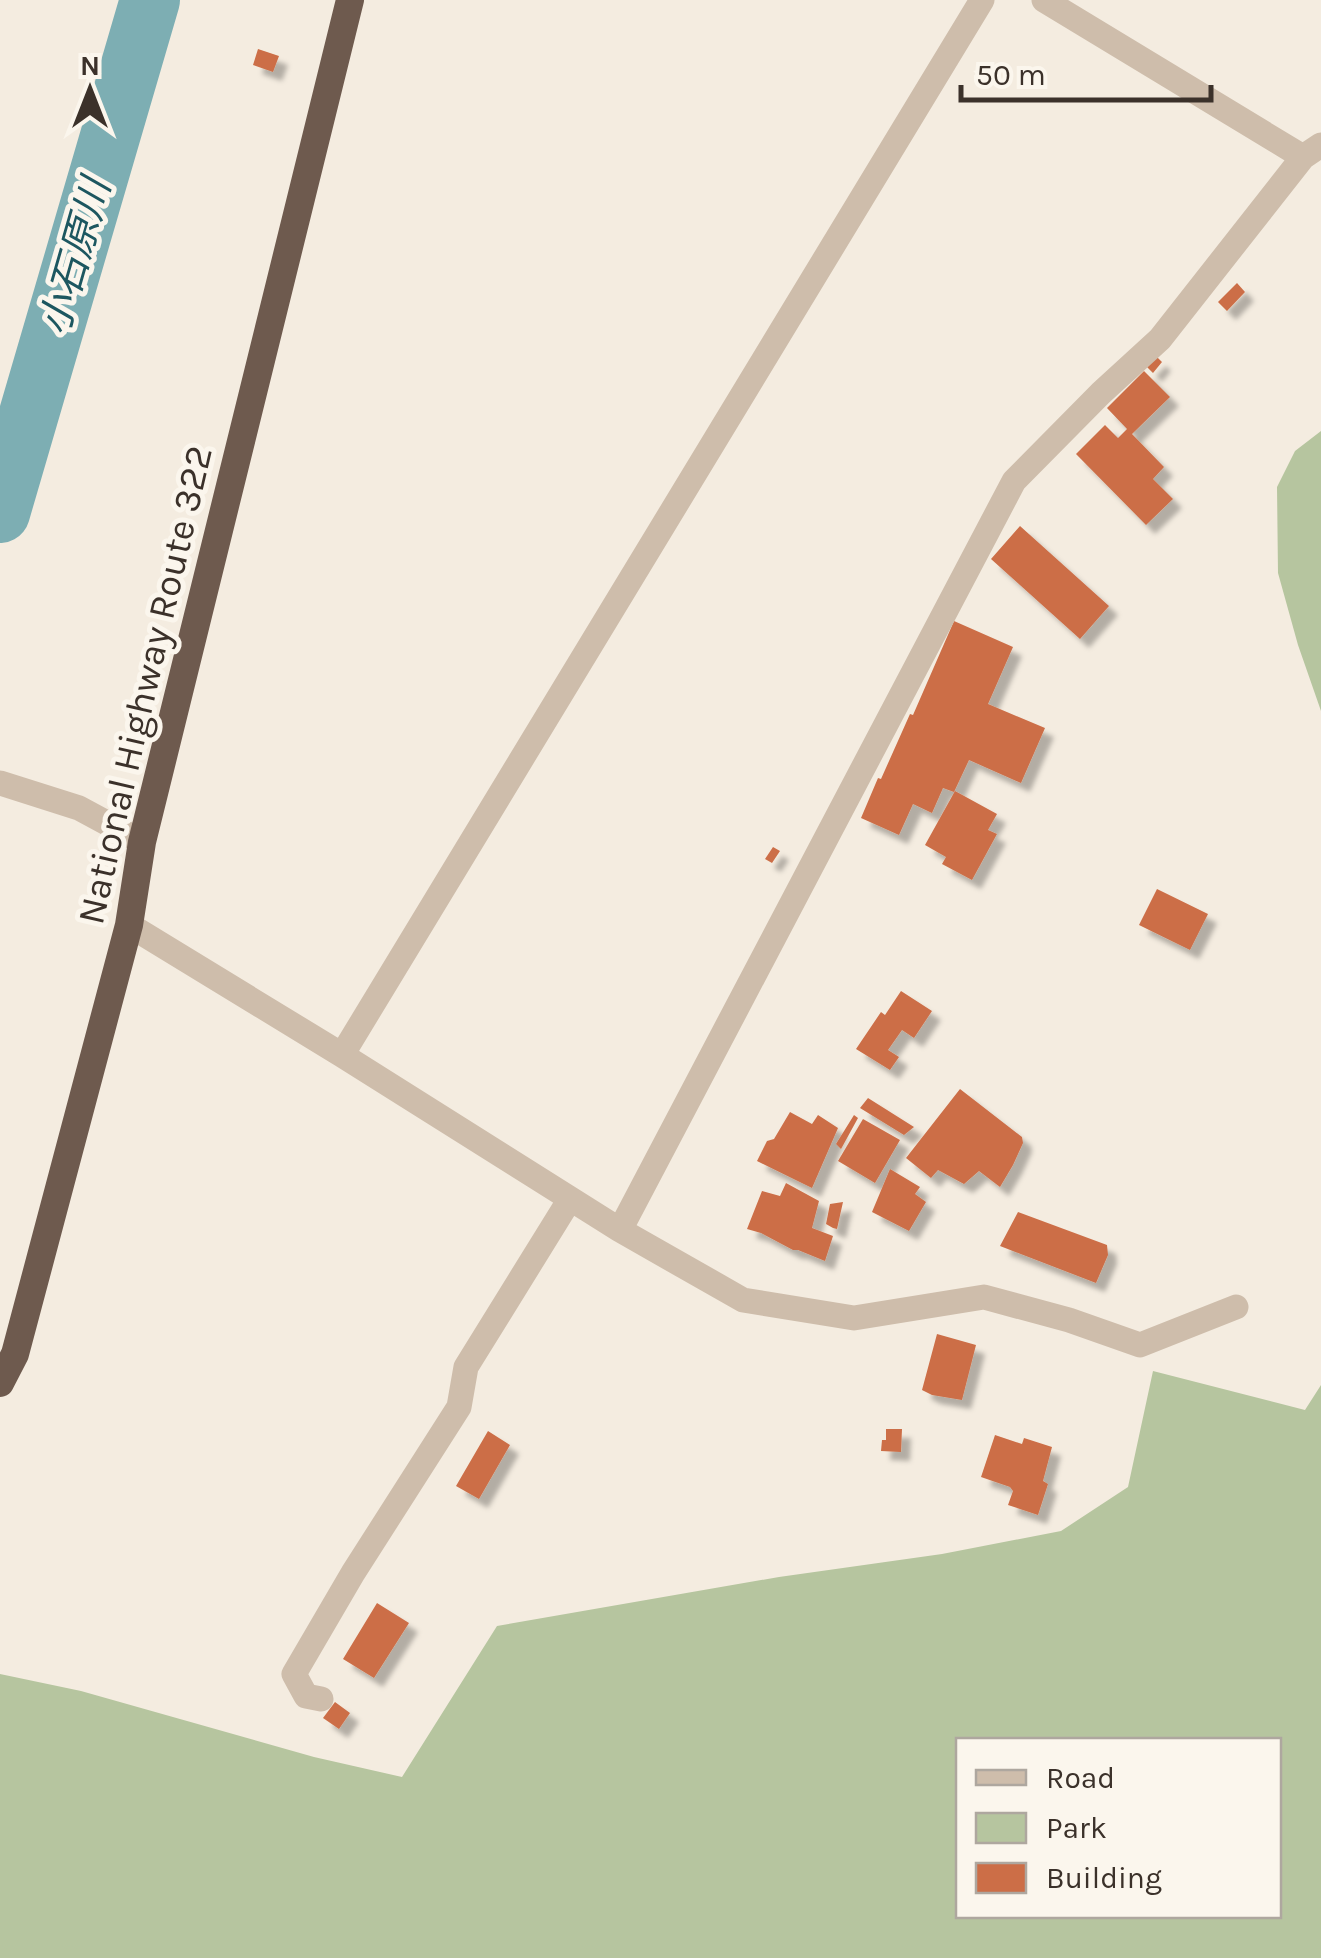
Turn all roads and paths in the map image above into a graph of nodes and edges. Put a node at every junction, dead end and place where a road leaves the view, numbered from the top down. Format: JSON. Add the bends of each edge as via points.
{"nodes":[{"id":1,"x":350,"y":0,"type":"edge"},
{"id":2,"x":982,"y":0,"type":"edge"},
{"id":3,"x":1044,"y":0,"type":"edge"},
{"id":4,"x":1312,"y":151,"type":"edge"},
{"id":5,"x":0,"y":783,"type":"edge"},
{"id":6,"x":142,"y":842,"type":"junction"},
{"id":7,"x":129,"y":925,"type":"junction"},
{"id":8,"x":342,"y":1055,"type":"junction"},
{"id":9,"x":570,"y":1199,"type":"junction"},
{"id":10,"x":620,"y":1230,"type":"junction"},
{"id":11,"x":1236,"y":1306,"type":"dead end"},
{"id":12,"x":0,"y":1383,"type":"edge"},
{"id":13,"x":322,"y":1700,"type":"dead end"}],
"edges":[{"from":1,"to":6,"type":"highway","name":"National Highway Route 322"},
{"from":2,"to":8,"type":"street"},
{"from":3,"to":4,"type":"street"},
{"from":4,"to":10,"type":"street","via":[[1160,338],[1014,481]]},
{"from":5,"to":6,"type":"street","via":[[79,808]]},
{"from":6,"to":7,"type":"highway","name":"National Highway Route 322"},
{"from":7,"to":8,"type":"street"},
{"from":7,"to":12,"type":"highway","name":"National Highway Route 322","via":[[15,1354]]},
{"from":8,"to":9,"type":"street"},
{"from":9,"to":10,"type":"street"},
{"from":9,"to":13,"type":"street","via":[[466,1367],[458,1407],[294,1674],[306,1696]]},
{"from":10,"to":11,"type":"street","via":[[743,1300],[854,1318],[984,1297],[1140,1345]]}]}
